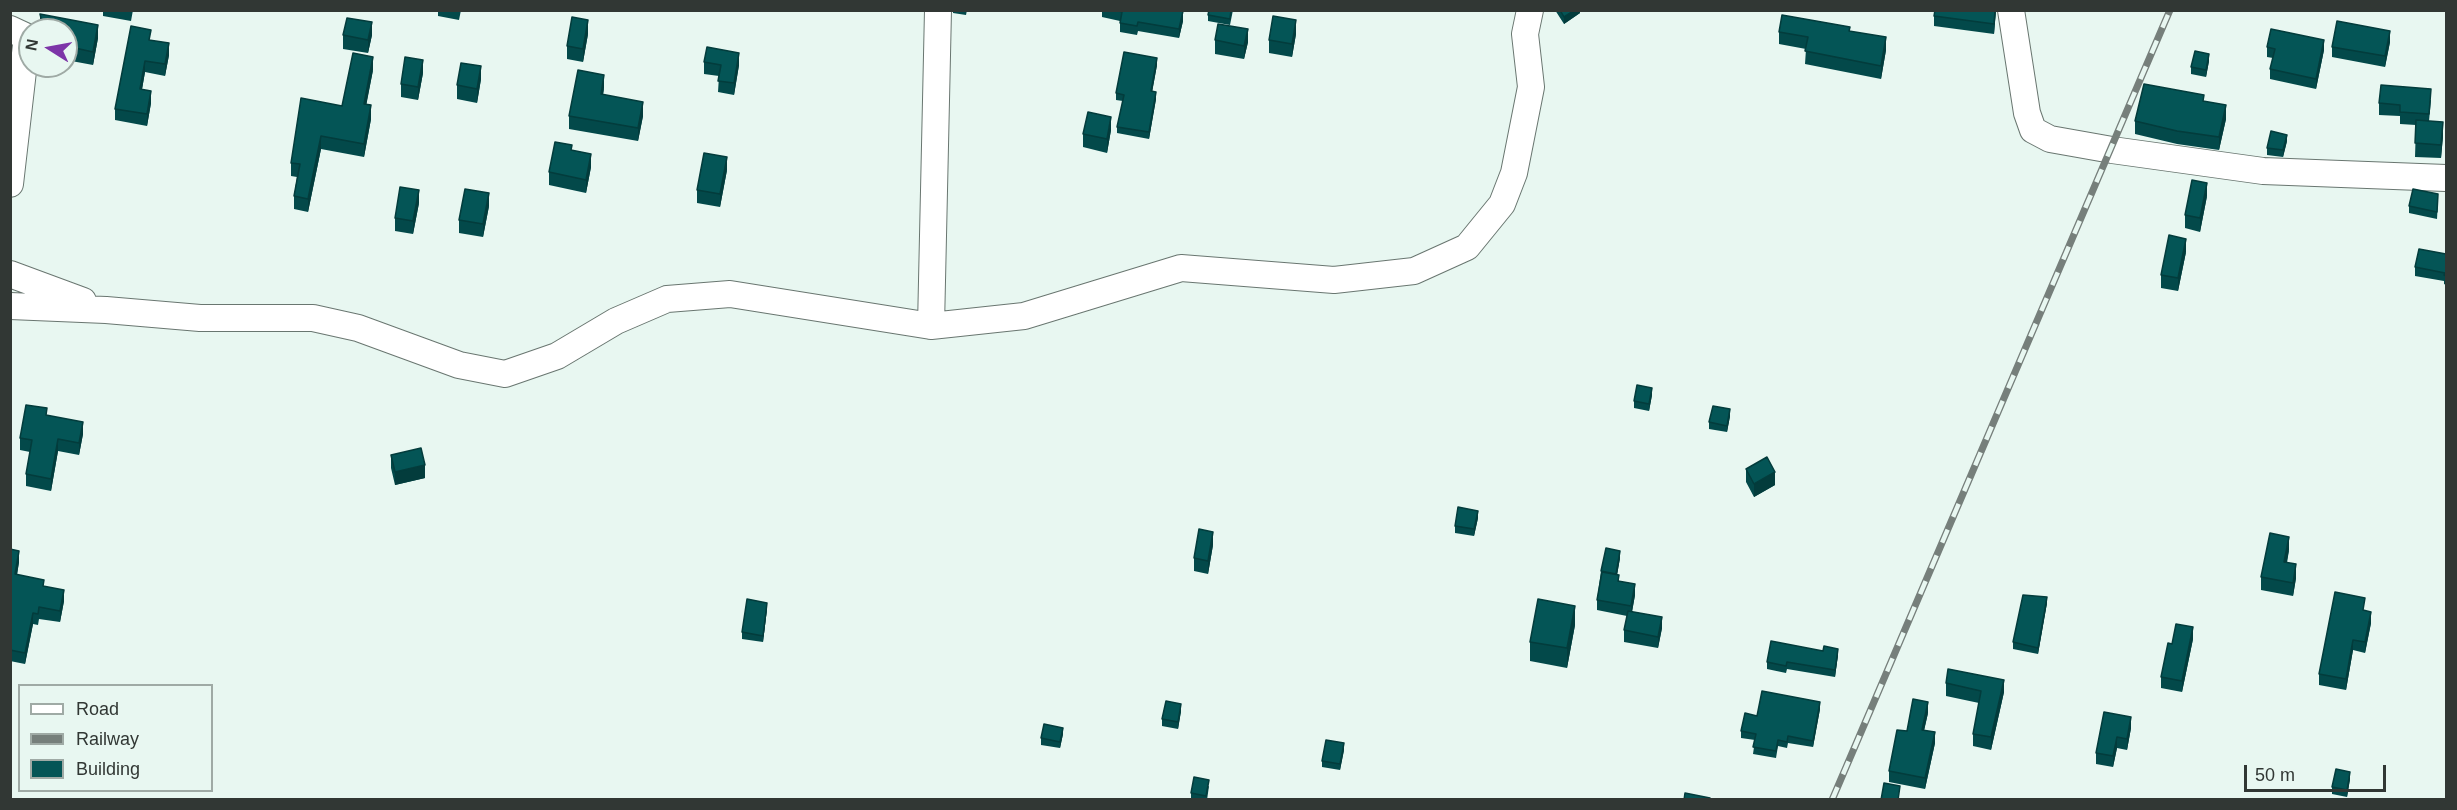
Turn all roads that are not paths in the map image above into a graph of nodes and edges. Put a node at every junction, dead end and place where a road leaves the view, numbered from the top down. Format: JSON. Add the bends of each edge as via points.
{"nodes":[{"id":1,"x":938,"y":10,"type":"edge"},
{"id":2,"x":1530,"y":10,"type":"edge"},
{"id":3,"x":2011,"y":10,"type":"edge"},
{"id":4,"x":10,"y":29,"type":"edge"},
{"id":5,"x":2446,"y":177,"type":"edge"},
{"id":6,"x":10,"y":184,"type":"edge"},
{"id":7,"x":12,"y":271,"type":"edge"},
{"id":8,"x":10,"y":306,"type":"edge"},
{"id":9,"x":106,"y":309,"type":"junction"},
{"id":10,"x":931,"y":326,"type":"junction"}],
"edges":[{"from":1,"to":10,"type":"street"},
{"from":2,"to":10,"type":"street","via":[[1525,34],[1531,87],[1514,173],[1502,204],[1467,247],[1414,271],[1334,280],[1181,268],[1024,316]]},
{"from":3,"to":5,"type":"street","via":[[2027,113],[2033,130],[2050,139],[2263,171]]},
{"from":4,"to":6,"type":"street","via":[[25,36],[26,45]]},
{"from":7,"to":9,"type":"street"},
{"from":8,"to":9,"type":"street"},
{"from":9,"to":10,"type":"street","via":[[200,318],[313,318],[358,328],[459,366],[505,374],[557,356],[616,321],[668,300],[730,294]]}]}
